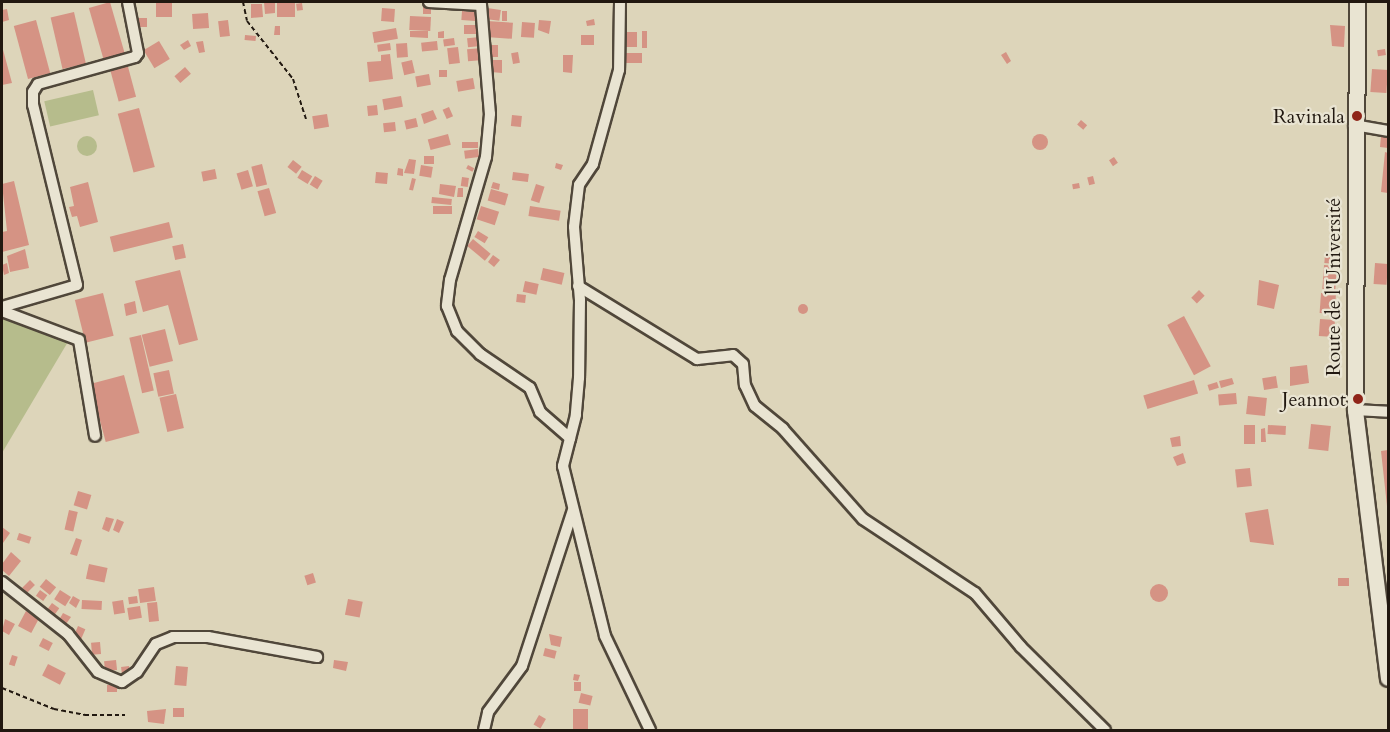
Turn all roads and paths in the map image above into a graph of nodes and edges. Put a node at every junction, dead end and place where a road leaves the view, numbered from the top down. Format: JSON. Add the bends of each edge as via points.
{"nodes":[{"id":1,"x":128,"y":2,"type":"edge"},
{"id":2,"x":243,"y":2,"type":"edge"},
{"id":3,"x":429,"y":2,"type":"edge"},
{"id":4,"x":620,"y":2,"type":"edge"},
{"id":5,"x":1357,"y":2,"type":"edge"},
{"id":6,"x":306,"y":119,"type":"dead end"},
{"id":7,"x":1354,"y":124,"type":"junction"},
{"id":8,"x":1389,"y":132,"type":"edge"},
{"id":9,"x":578,"y":286,"type":"junction"},
{"id":10,"x":2,"y":309,"type":"edge"},
{"id":11,"x":1355,"y":410,"type":"junction"},
{"id":12,"x":1389,"y":412,"type":"edge"},
{"id":13,"x":95,"y":436,"type":"dead end"},
{"id":14,"x":570,"y":438,"type":"junction"},
{"id":15,"x":573,"y":509,"type":"junction"},
{"id":16,"x":2,"y":582,"type":"edge"},
{"id":17,"x":317,"y":657,"type":"dead end"},
{"id":18,"x":1389,"y":678,"type":"edge"},
{"id":19,"x":2,"y":688,"type":"edge"},
{"id":20,"x":125,"y":715,"type":"dead end"},
{"id":21,"x":483,"y":730,"type":"edge"},
{"id":22,"x":650,"y":730,"type":"edge"},
{"id":23,"x":1105,"y":730,"type":"edge"}],
"edges":[{"from":1,"to":10,"type":"street","via":[[138,53],[135,57],[38,84],[33,92],[33,105],[79,279],[77,285]]},
{"from":2,"to":6,"type":"path","via":[[247,21],[293,79]]},
{"from":3,"to":14,"type":"street","via":[[482,5],[490,114],[486,157],[450,280],[447,306],[458,331],[480,354],[530,388],[540,412]]},
{"from":4,"to":9,"type":"street","via":[[619,70],[593,164],[579,185],[574,227]]},
{"from":5,"to":7,"type":"street","name":"Route de l'Université"},
{"from":7,"to":8,"type":"street"},
{"from":7,"to":11,"type":"street","name":"Route de l'Université"},
{"from":9,"to":14,"type":"street","via":[[579,378]]},
{"from":9,"to":23,"type":"street","via":[[698,359],[733,355],[743,364],[755,406],[783,429],[863,519],[975,593],[1021,647]]},
{"from":10,"to":13,"type":"street","via":[[79,340]]},
{"from":11,"to":12,"type":"street"},
{"from":11,"to":18,"type":"street","name":"Route de l'Université"},
{"from":14,"to":15,"type":"street","via":[[563,466]]},
{"from":15,"to":21,"type":"street","via":[[522,666],[488,712]]},
{"from":15,"to":22,"type":"street","via":[[605,636]]},
{"from":16,"to":17,"type":"street","via":[[69,634],[98,672],[122,682],[137,672],[156,644],[173,637],[208,637]]},
{"from":19,"to":20,"type":"path","via":[[54,709],[85,715]]}]}
